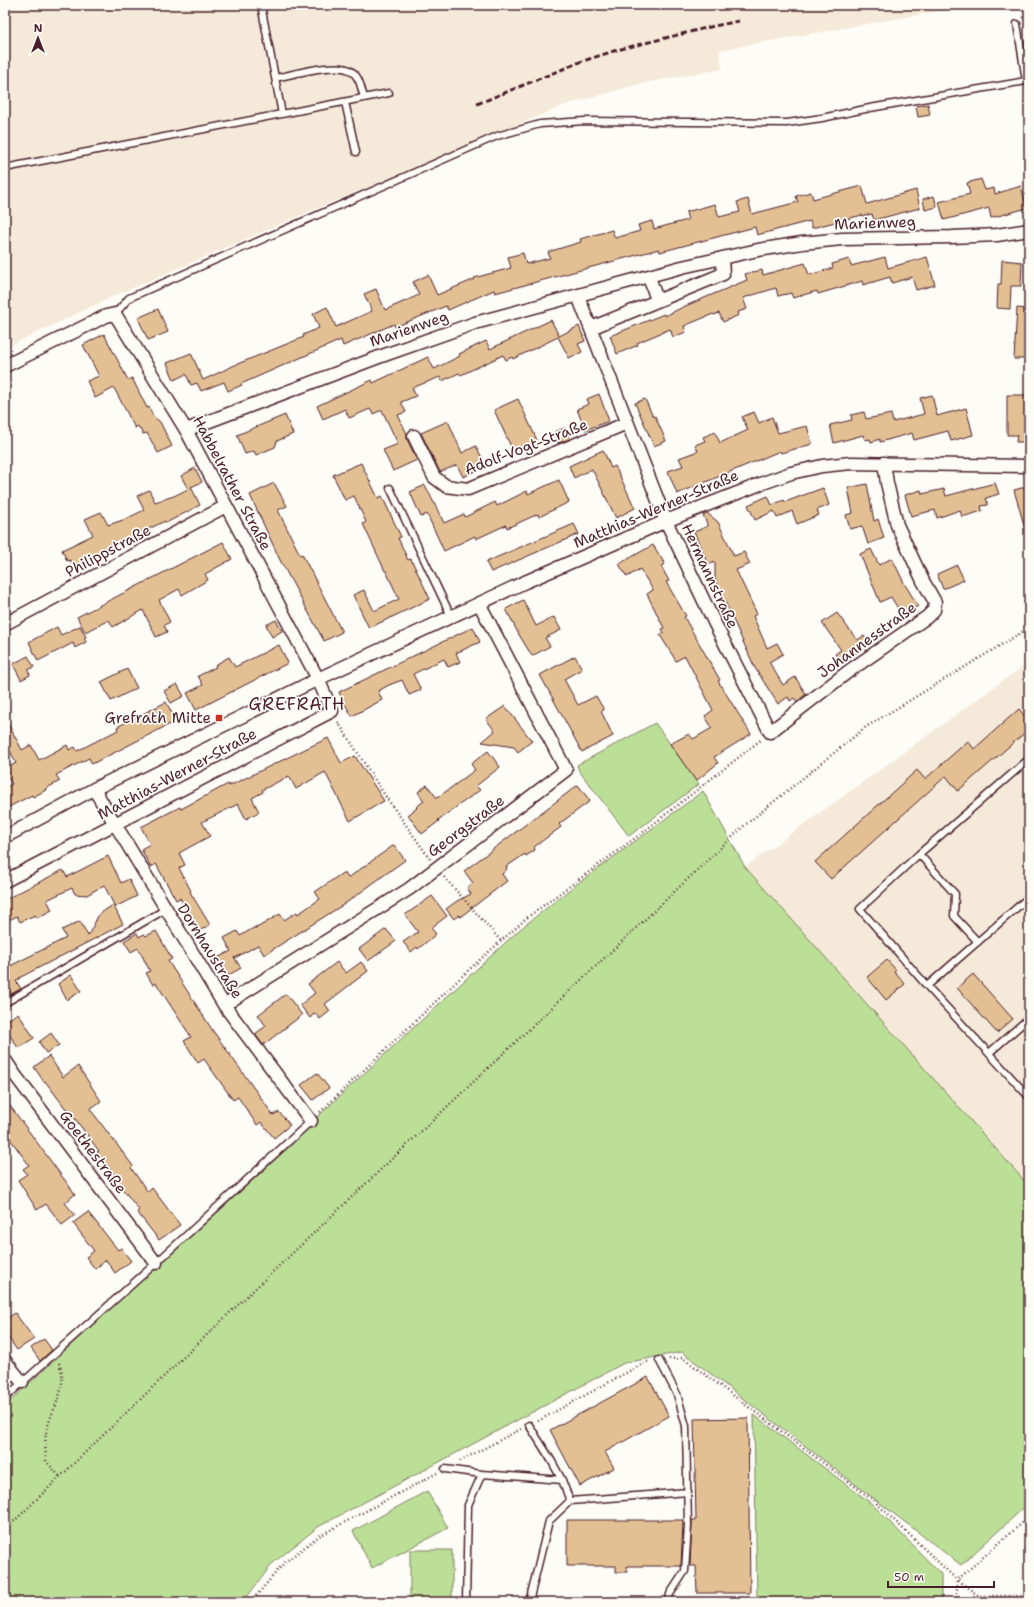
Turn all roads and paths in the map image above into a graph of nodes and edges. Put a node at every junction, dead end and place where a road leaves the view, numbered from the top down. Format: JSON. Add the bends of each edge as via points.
{"nodes":[{"id":1,"x":261,"y":5,"type":"edge"},
{"id":2,"x":1017,"y":24,"type":"dead end"},
{"id":3,"x":275,"y":78,"type":"junction"},
{"id":4,"x":389,"y":93,"type":"dead end"},
{"id":5,"x":364,"y":98,"type":"junction"},
{"id":6,"x":345,"y":102,"type":"junction"},
{"id":7,"x":282,"y":114,"type":"junction"},
{"id":8,"x":356,"y":152,"type":"dead end"},
{"id":9,"x":5,"y":168,"type":"edge"},
{"id":10,"x":1029,"y":231,"type":"edge"},
{"id":11,"x":722,"y":258,"type":"junction"},
{"id":12,"x":649,"y":277,"type":"junction"},
{"id":13,"x":578,"y":296,"type":"junction"},
{"id":14,"x":657,"y":300,"type":"junction"},
{"id":15,"x":110,"y":315,"type":"junction"},
{"id":16,"x":591,"y":328,"type":"junction"},
{"id":17,"x":5,"y":366,"type":"edge"},
{"id":18,"x":627,"y":423,"type":"junction"},
{"id":19,"x":186,"y":430,"type":"junction"},
{"id":20,"x":414,"y":436,"type":"dead end"},
{"id":21,"x":884,"y":463,"type":"junction"},
{"id":22,"x":1029,"y":466,"type":"edge"},
{"id":23,"x":390,"y":488,"type":"dead end"},
{"id":24,"x":226,"y":506,"type":"junction"},
{"id":25,"x":666,"y":521,"type":"junction"},
{"id":26,"x":479,"y":603,"type":"junction"},
{"id":27,"x":451,"y":616,"type":"junction"},
{"id":28,"x":5,"y":624,"type":"edge"},
{"id":29,"x":1029,"y":628,"type":"edge"},
{"id":30,"x":318,"y":679,"type":"junction"},
{"id":31,"x":332,"y":711,"type":"junction"},
{"id":32,"x":770,"y":732,"type":"junction"},
{"id":33,"x":1029,"y":759,"type":"edge"},
{"id":34,"x":94,"y":789,"type":"junction"},
{"id":35,"x":115,"y":824,"type":"junction"},
{"id":36,"x":5,"y":837,"type":"edge"},
{"id":37,"x":919,"y":854,"type":"junction"},
{"id":38,"x":436,"y":868,"type":"junction"},
{"id":39,"x":5,"y":881,"type":"edge"},
{"id":40,"x":1029,"y":897,"type":"edge"},
{"id":41,"x":166,"y":910,"type":"junction"},
{"id":42,"x":501,"y":941,"type":"junction"},
{"id":43,"x":978,"y":942,"type":"junction"},
{"id":44,"x":927,"y":986,"type":"junction"},
{"id":45,"x":5,"y":1003,"type":"edge"},
{"id":46,"x":224,"y":1005,"type":"junction"},
{"id":47,"x":1029,"y":1018,"type":"edge"},
{"id":48,"x":989,"y":1054,"type":"junction"},
{"id":49,"x":5,"y":1060,"type":"edge"},
{"id":50,"x":1029,"y":1097,"type":"edge"},
{"id":51,"x":311,"y":1121,"type":"junction"},
{"id":52,"x":156,"y":1263,"type":"junction"},
{"id":53,"x":55,"y":1354,"type":"junction"},
{"id":54,"x":659,"y":1360,"type":"junction"},
{"id":55,"x":5,"y":1361,"type":"edge"},
{"id":56,"x":22,"y":1382,"type":"junction"},
{"id":57,"x":5,"y":1398,"type":"edge"},
{"id":58,"x":529,"y":1425,"type":"junction"},
{"id":59,"x":444,"y":1469,"type":"junction"},
{"id":60,"x":482,"y":1474,"type":"junction"},
{"id":61,"x":60,"y":1478,"type":"junction"},
{"id":62,"x":562,"y":1480,"type":"junction"},
{"id":63,"x":688,"y":1492,"type":"junction"},
{"id":64,"x":570,"y":1501,"type":"junction"},
{"id":65,"x":1029,"y":1517,"type":"edge"},
{"id":66,"x":5,"y":1530,"type":"edge"},
{"id":67,"x":957,"y":1580,"type":"junction"},
{"id":68,"x":1029,"y":1596,"type":"edge"},
{"id":69,"x":251,"y":1602,"type":"edge"},
{"id":70,"x":466,"y":1602,"type":"edge"},
{"id":71,"x":529,"y":1602,"type":"edge"},
{"id":72,"x":668,"y":1602,"type":"edge"},
{"id":73,"x":957,"y":1602,"type":"edge"}],
"edges":[{"from":1,"to":3,"type":"lane"},
{"from":2,"to":15,"type":"lane","via":[[1026,81],[787,123],[585,121],[540,124],[497,136],[129,298]]},
{"from":3,"to":5,"type":"lane","via":[[342,67],[350,70],[358,78]]},
{"from":3,"to":7,"type":"lane"},
{"from":4,"to":5,"type":"lane"},
{"from":5,"to":6,"type":"lane"},
{"from":6,"to":7,"type":"lane"},
{"from":6,"to":8,"type":"lane"},
{"from":7,"to":9,"type":"lane"},
{"from":10,"to":11,"type":"street","name":"Marienweg","via":[[952,237],[842,239],[758,250]]},
{"from":11,"to":12,"type":"street","name":"Marienweg"},
{"from":11,"to":14,"type":"street","via":[[723,274]]},
{"from":12,"to":13,"type":"street","name":"Marienweg"},
{"from":12,"to":14,"type":"street"},
{"from":13,"to":16,"type":"street","name":"Hermannstraße"},
{"from":13,"to":19,"type":"street","name":"Marienweg","via":[[475,323]]},
{"from":14,"to":16,"type":"street"},
{"from":15,"to":17,"type":"street"},
{"from":15,"to":19,"type":"street","name":"Habbelrather Straße"},
{"from":16,"to":18,"type":"street","name":"Hermannstraße"},
{"from":18,"to":20,"type":"street","name":"Adolf-Vogt-Straße","via":[[468,488],[446,486],[434,477]]},
{"from":18,"to":25,"type":"street","name":"Hermannstraße"},
{"from":19,"to":24,"type":"street","name":"Habbelrather Straße"},
{"from":21,"to":22,"type":"street","name":"Matthias-Werner-Straße"},
{"from":21,"to":25,"type":"street","name":"Matthias-Werner-Straße","via":[[830,465],[791,473]]},
{"from":21,"to":32,"type":"street","name":"Johannesstraße","via":[[897,525],[935,602],[934,610]]},
{"from":23,"to":27,"type":"lane"},
{"from":24,"to":28,"type":"street","name":"Philippstraße"},
{"from":24,"to":30,"type":"street","name":"Habbelrather Straße"},
{"from":25,"to":26,"type":"street","name":"Matthias-Werner-Straße"},
{"from":25,"to":32,"type":"street","name":"Hermannstraße"},
{"from":26,"to":27,"type":"street","name":"Matthias-Werner-Straße"},
{"from":26,"to":38,"type":"street","name":"Georgstraße","via":[[566,770]]},
{"from":27,"to":30,"type":"street","name":"Matthias-Werner-Straße"},
{"from":29,"to":61,"type":"path","via":[[866,728],[745,825],[245,1298]]},
{"from":30,"to":31,"type":"street"},
{"from":30,"to":34,"type":"street","name":"Matthias-Werner-Straße"},
{"from":31,"to":35,"type":"street","name":"Matthias-Werner-Straße"},
{"from":31,"to":38,"type":"path","via":[[384,794]]},
{"from":32,"to":42,"type":"path","via":[[529,916]]},
{"from":33,"to":37,"type":"lane"},
{"from":34,"to":35,"type":"street","name":"Dornhaustraße"},
{"from":34,"to":36,"type":"street","name":"Matthias-Werner-Straße"},
{"from":35,"to":39,"type":"street","name":"Matthias-Werner-Straße"},
{"from":35,"to":41,"type":"street","name":"Dornhaustraße"},
{"from":37,"to":43,"type":"lane","via":[[955,894],[954,916]]},
{"from":37,"to":44,"type":"lane","via":[[860,909]]},
{"from":38,"to":42,"type":"path"},
{"from":38,"to":46,"type":"street","name":"Georgstraße","via":[[410,889]]},
{"from":40,"to":43,"type":"lane"},
{"from":41,"to":45,"type":"lane"},
{"from":41,"to":46,"type":"street","name":"Dornhaustraße"},
{"from":42,"to":51,"type":"path"},
{"from":43,"to":44,"type":"lane"},
{"from":44,"to":48,"type":"lane"},
{"from":46,"to":51,"type":"street","name":"Dornhaustraße"},
{"from":47,"to":48,"type":"lane"},
{"from":48,"to":50,"type":"lane"},
{"from":49,"to":52,"type":"street","name":"Goethestraße"},
{"from":51,"to":52,"type":"lane"},
{"from":52,"to":53,"type":"lane"},
{"from":53,"to":56,"type":"lane"},
{"from":53,"to":61,"type":"path","via":[[62,1372],[62,1390],[46,1431],[46,1461]]},
{"from":54,"to":58,"type":"path","via":[[646,1362]]},
{"from":54,"to":63,"type":"lane","via":[[677,1394],[686,1426]]},
{"from":54,"to":67,"type":"path","via":[[683,1358],[873,1500]]},
{"from":55,"to":56,"type":"street"},
{"from":56,"to":57,"type":"lane"},
{"from":58,"to":59,"type":"path"},
{"from":58,"to":62,"type":"lane"},
{"from":59,"to":60,"type":"lane"},
{"from":59,"to":69,"type":"path","via":[[318,1536],[284,1563]]},
{"from":60,"to":62,"type":"lane"},
{"from":60,"to":70,"type":"lane","via":[[468,1505]]},
{"from":61,"to":66,"type":"path"},
{"from":62,"to":64,"type":"lane"},
{"from":63,"to":64,"type":"lane"},
{"from":63,"to":72,"type":"lane","via":[[685,1571],[670,1594]]},
{"from":64,"to":71,"type":"lane","via":[[549,1521]]},
{"from":65,"to":67,"type":"path"},
{"from":67,"to":68,"type":"path","via":[[979,1596]]},
{"from":67,"to":73,"type":"path"}]}
